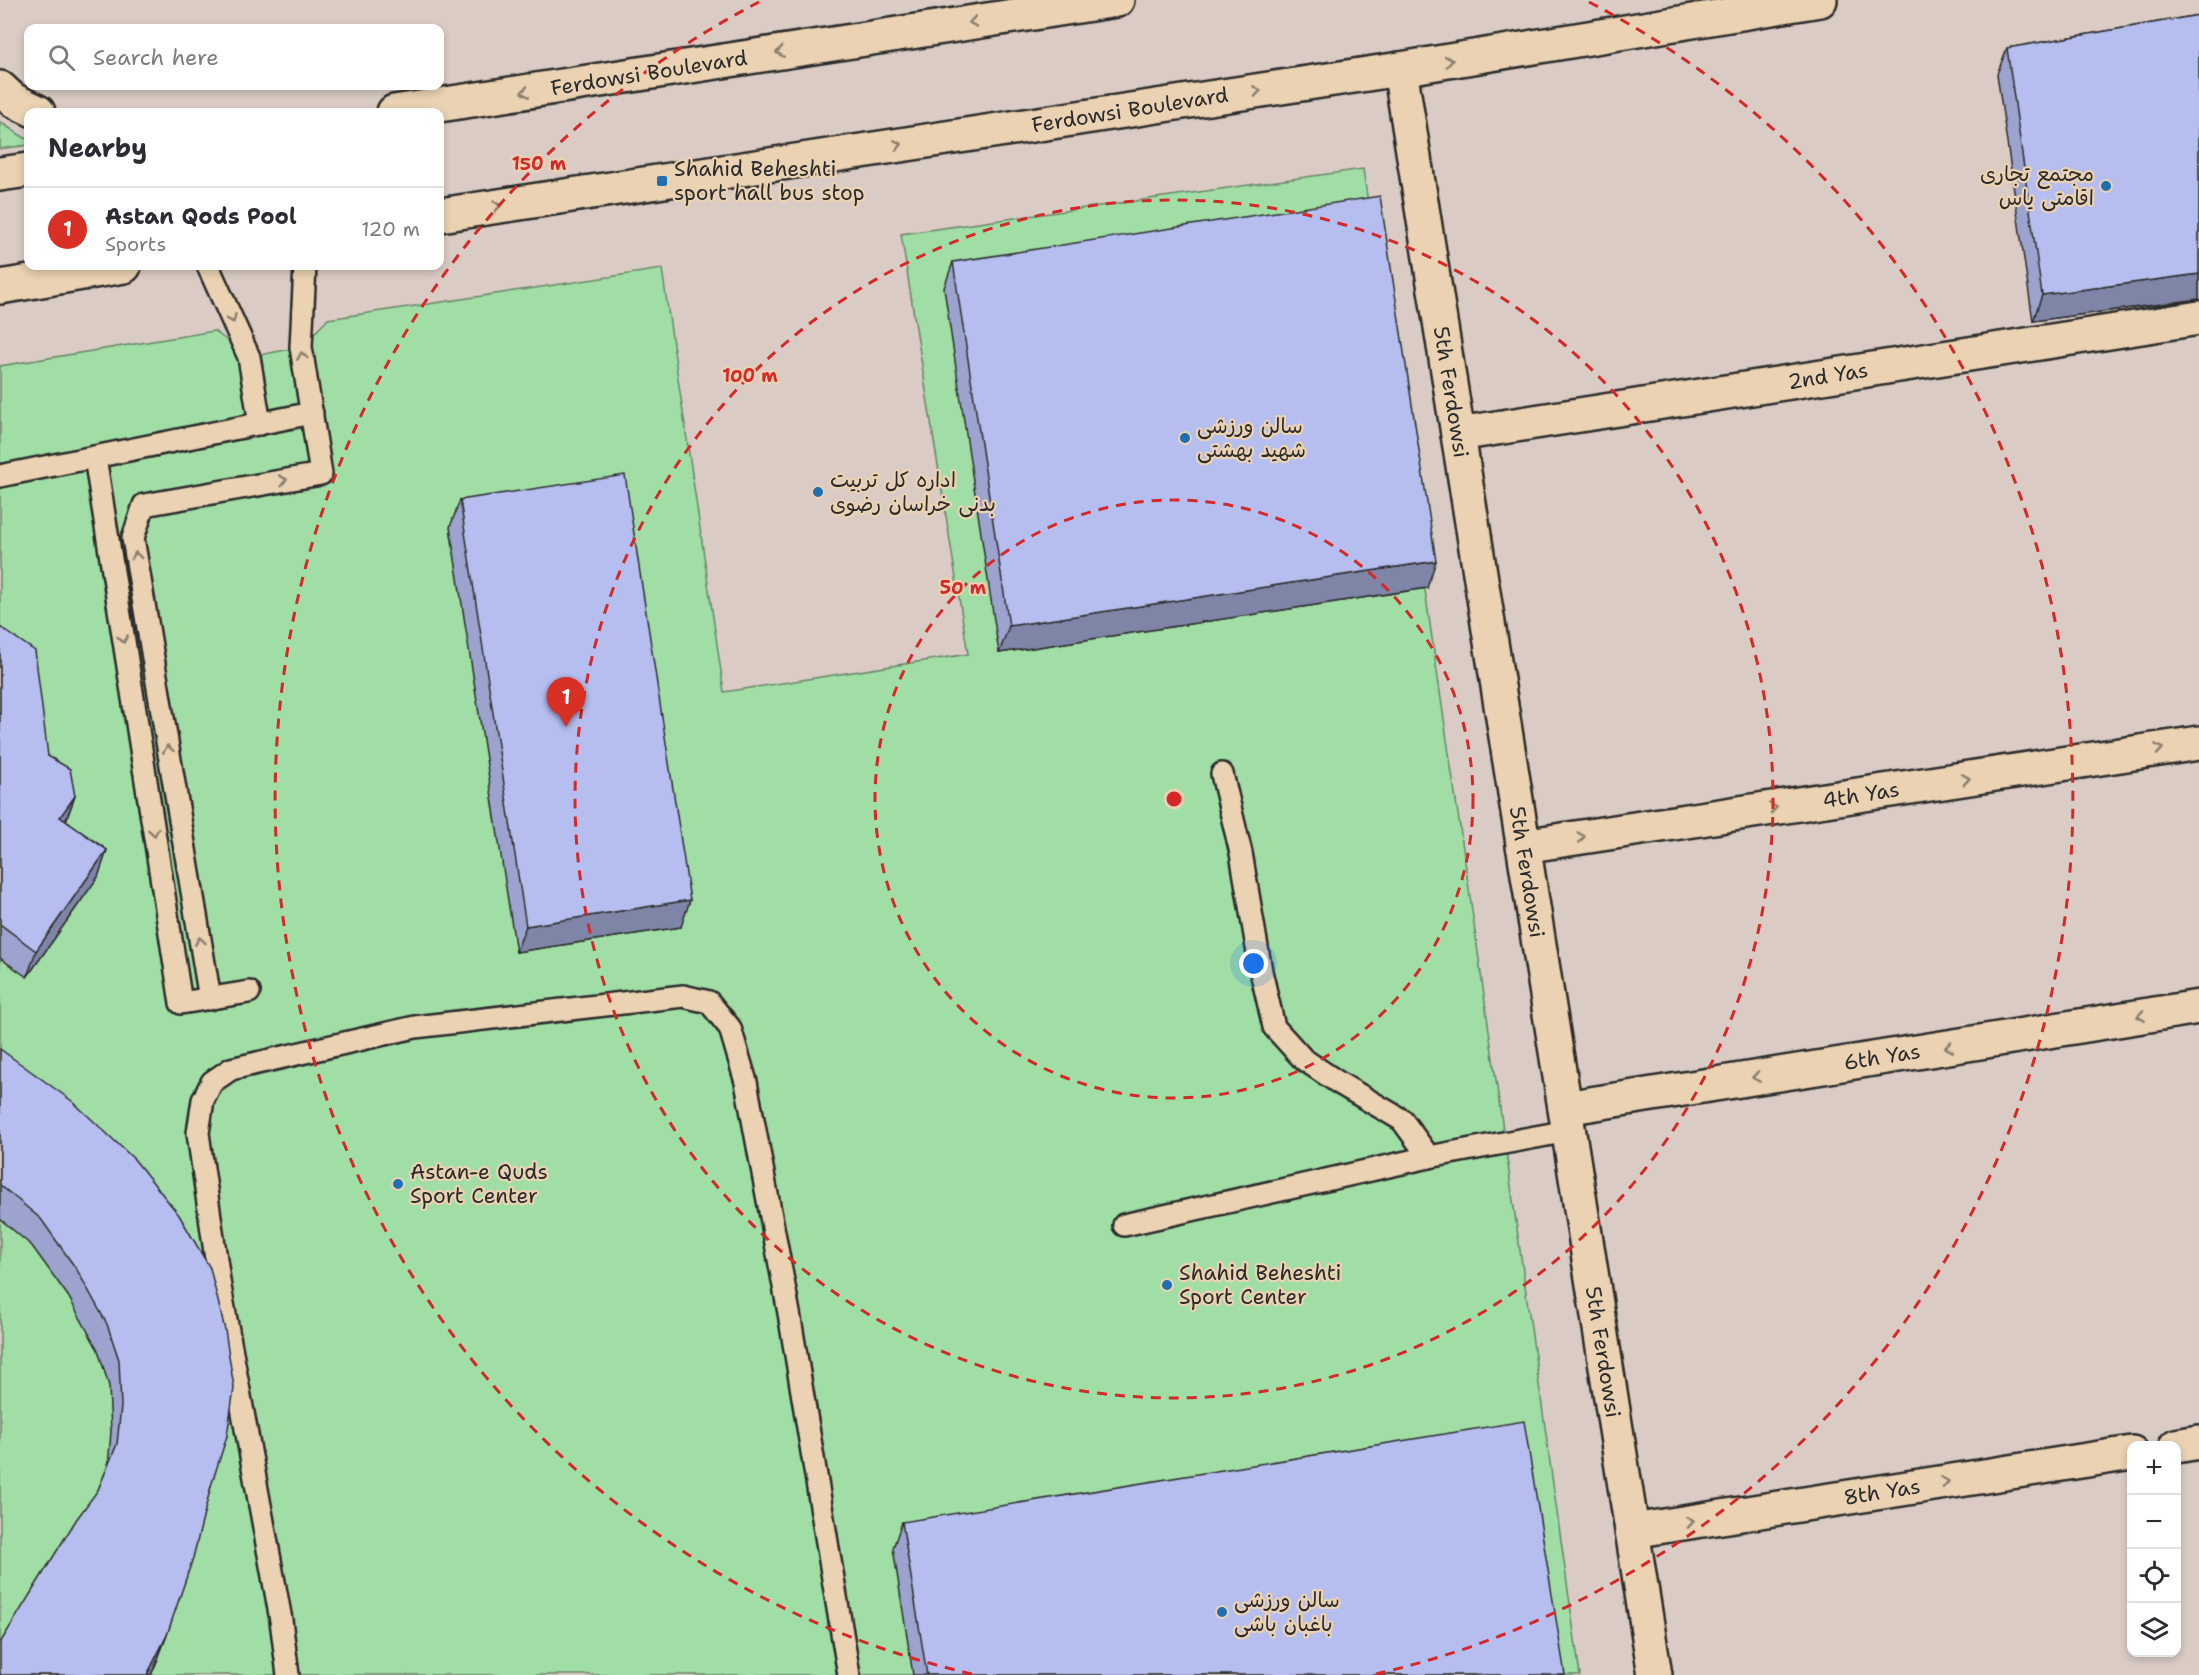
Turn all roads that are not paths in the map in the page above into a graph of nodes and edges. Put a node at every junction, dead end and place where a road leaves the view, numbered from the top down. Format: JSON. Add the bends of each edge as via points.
{"nodes":[{"id":1,"x":1117,"y":0,"type":"edge"},
{"id":2,"x":1820,"y":0,"type":"edge"},
{"id":3,"x":1400,"y":69,"type":"junction"},
{"id":4,"x":0,"y":88,"type":"edge"},
{"id":5,"x":30,"y":108,"type":"edge"},
{"id":6,"x":420,"y":108,"type":"edge"},
{"id":7,"x":24,"y":171,"type":"edge"},
{"id":8,"x":0,"y":174,"type":"edge"},
{"id":9,"x":444,"y":214,"type":"edge"},
{"id":10,"x":100,"y":270,"type":"edge"},
{"id":11,"x":210,"y":270,"type":"edge"},
{"id":12,"x":305,"y":270,"type":"edge"},
{"id":13,"x":0,"y":287,"type":"edge"},
{"id":14,"x":2199,"y":318,"type":"edge"},
{"id":15,"x":312,"y":413,"type":"junction"},
{"id":16,"x":260,"y":424,"type":"junction"},
{"id":17,"x":1458,"y":434,"type":"junction"},
{"id":18,"x":94,"y":457,"type":"junction"},
{"id":19,"x":0,"y":476,"type":"edge"},
{"id":20,"x":2199,"y":743,"type":"edge"},
{"id":21,"x":1222,"y":774,"type":"dead end"},
{"id":22,"x":1523,"y":846,"type":"junction"},
{"id":23,"x":249,"y":992,"type":"dead end"},
{"id":24,"x":210,"y":999,"type":"junction"},
{"id":25,"x":2199,"y":1007,"type":"edge"},
{"id":26,"x":1566,"y":1119,"type":"junction"},
{"id":27,"x":1429,"y":1157,"type":"junction"},
{"id":28,"x":1124,"y":1225,"type":"dead end"},
{"id":29,"x":2199,"y":1442,"type":"edge"},
{"id":30,"x":2181,"y":1445,"type":"edge"},
{"id":31,"x":2127,"y":1454,"type":"edge"},
{"id":32,"x":1632,"y":1532,"type":"junction"},
{"id":33,"x":288,"y":1675,"type":"edge"},
{"id":34,"x":849,"y":1675,"type":"edge"},
{"id":35,"x":1655,"y":1675,"type":"edge"}],
"edges":[{"from":1,"to":6,"type":"street","name":"Ferdowsi Boulevard","one_way":true},
{"from":3,"to":2,"type":"street","name":"Ferdowsi Boulevard","one_way":true},
{"from":9,"to":3,"type":"street","name":"Ferdowsi Boulevard","one_way":true},
{"from":3,"to":17,"type":"street","name":"5th Ferdowsi"},
{"from":4,"to":5,"type":"street"},
{"from":7,"to":8,"type":"street"},
{"from":10,"to":13,"type":"street"},
{"from":11,"to":16,"type":"lane","one_way":true,"via":[[249,357]]},
{"from":15,"to":12,"type":"lane","one_way":true,"via":[[301,347]]},
{"from":14,"to":17,"type":"street","name":"2nd Yas"},
{"from":15,"to":16,"type":"lane"},
{"from":24,"to":15,"type":"lane","one_way":true,"via":[[133,538],[144,505],[321,474]]},
{"from":16,"to":18,"type":"lane"},
{"from":17,"to":22,"type":"street","name":"5th Ferdowsi"},
{"from":18,"to":19,"type":"lane"},
{"from":18,"to":24,"type":"lane","one_way":true,"via":[[181,1003]]},
{"from":22,"to":20,"type":"street","name":"4th Yas","one_way":true},
{"from":21,"to":27,"type":"lane","via":[[1274,1027],[1303,1059],[1402,1120]]},
{"from":22,"to":26,"type":"street","name":"5th Ferdowsi"},
{"from":23,"to":24,"type":"lane"},
{"from":25,"to":26,"type":"street","name":"6th Yas","one_way":true},
{"from":26,"to":27,"type":"lane"},
{"from":26,"to":32,"type":"street","name":"5th Ferdowsi"},
{"from":27,"to":28,"type":"lane"},
{"from":29,"to":30,"type":"street"},
{"from":32,"to":31,"type":"street","name":"8th Yas","one_way":true},
{"from":32,"to":35,"type":"street","name":"5th Ferdowsi"},
{"from":33,"to":34,"type":"lane","via":[[220,1287],[198,1133],[203,1100],[212,1082],[231,1069],[415,1027],[683,996],[709,1002],[730,1028],[746,1082]]}]}
